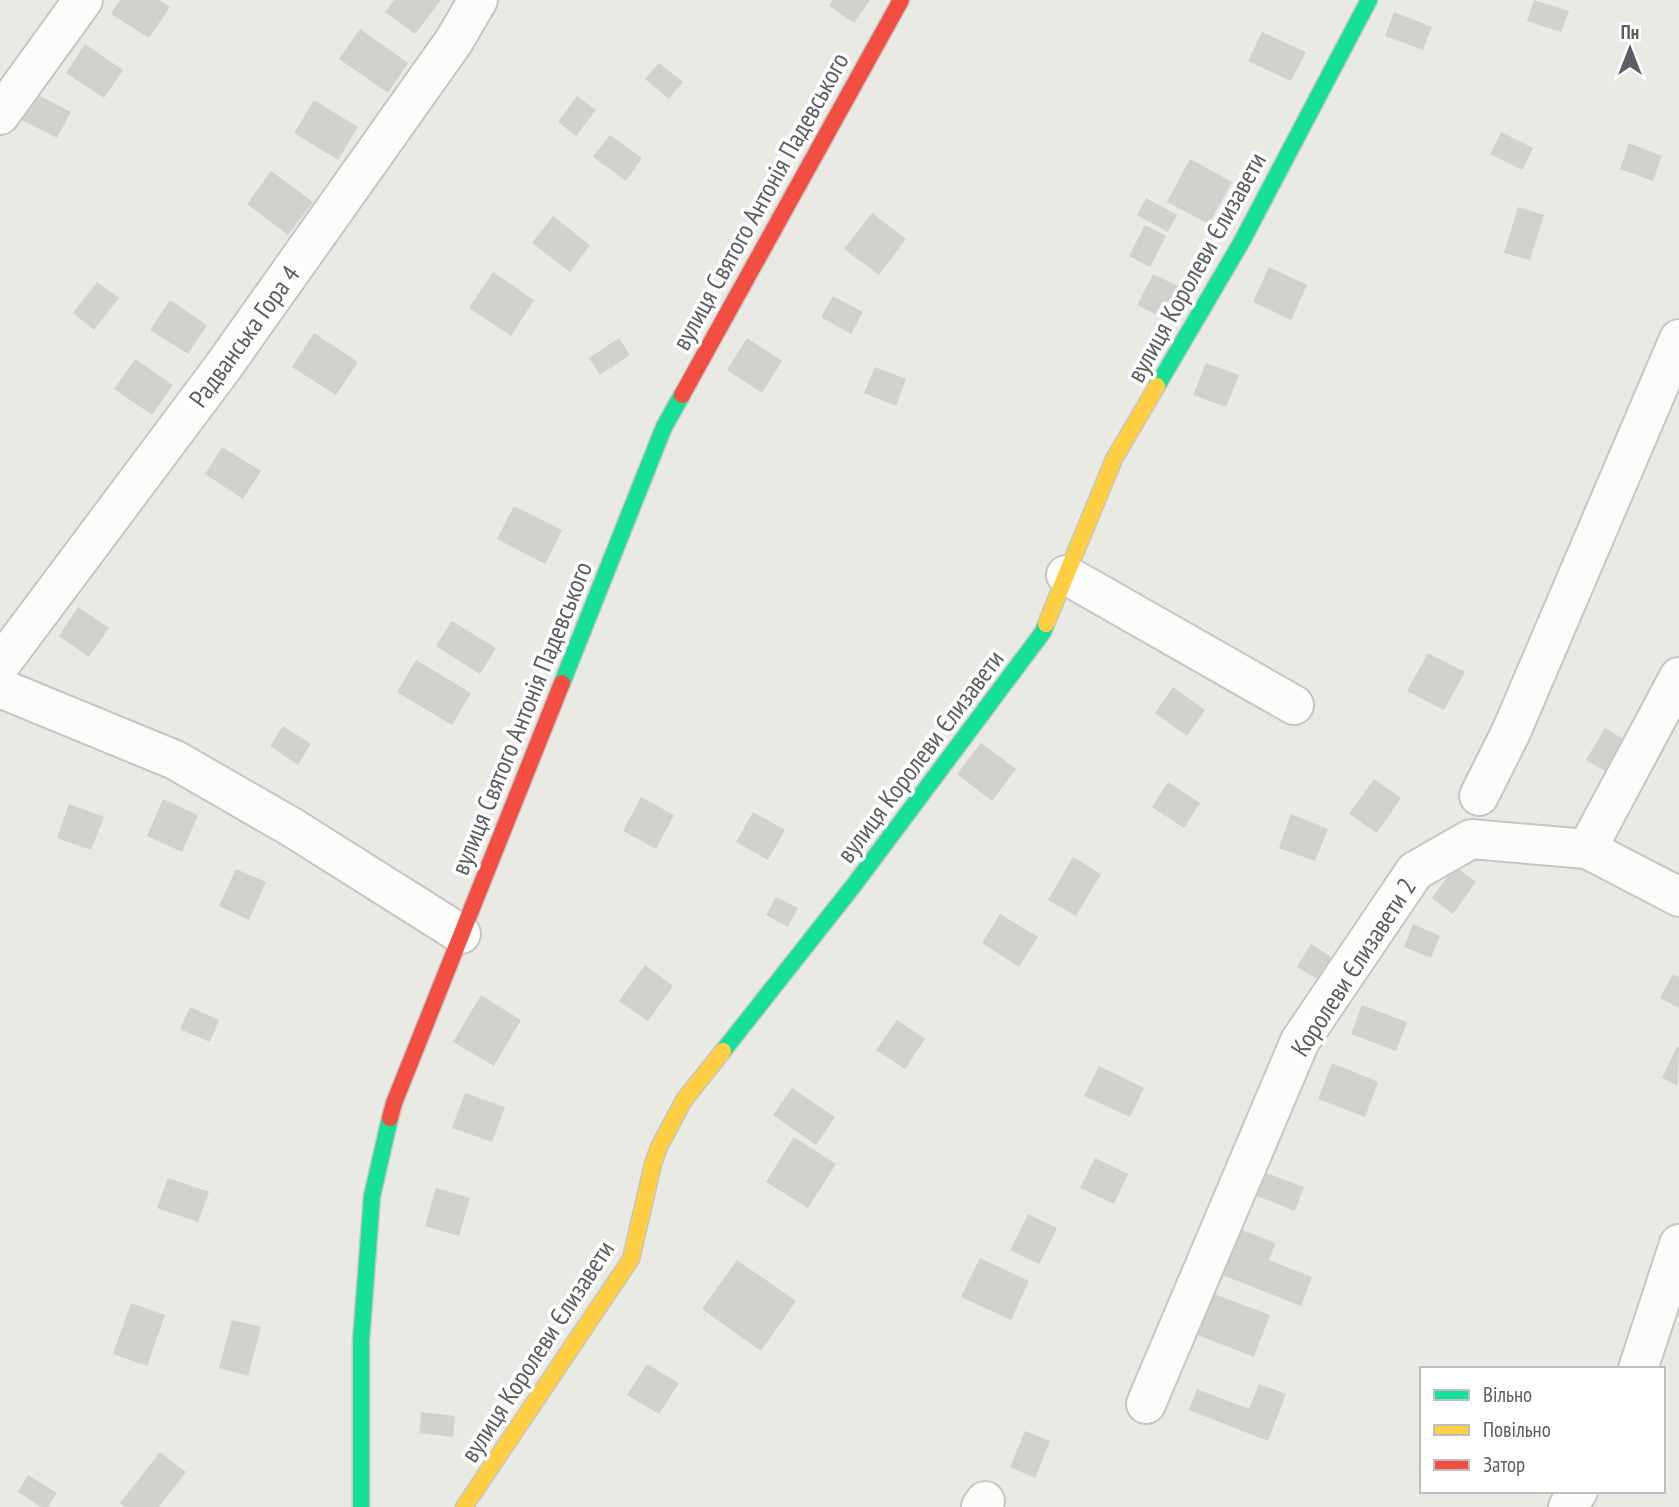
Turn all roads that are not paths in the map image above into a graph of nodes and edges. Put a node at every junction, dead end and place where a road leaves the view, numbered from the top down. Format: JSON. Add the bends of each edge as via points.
{"nodes":[{"id":1,"x":83,"y":0,"type":"edge"},
{"id":2,"x":478,"y":0,"type":"edge"},
{"id":3,"x":901,"y":0,"type":"edge"},
{"id":4,"x":1369,"y":0,"type":"edge"},
{"id":5,"x":0,"y":115,"type":"edge"},
{"id":6,"x":1679,"y":339,"type":"edge"},
{"id":7,"x":1066,"y":575,"type":"junction"},
{"id":8,"x":0,"y":665,"type":"edge"},
{"id":9,"x":1679,"y":677,"type":"edge"},
{"id":10,"x":0,"y":688,"type":"edge"},
{"id":11,"x":1294,"y":705,"type":"dead end"},
{"id":12,"x":1479,"y":796,"type":"dead end"},
{"id":13,"x":1587,"y":849,"type":"junction"},
{"id":14,"x":1679,"y":897,"type":"edge"},
{"id":15,"x":461,"y":934,"type":"junction"},
{"id":16,"x":1679,"y":1244,"type":"edge"},
{"id":17,"x":1639,"y":1367,"type":"edge"},
{"id":18,"x":1146,"y":1404,"type":"dead end"},
{"id":19,"x":361,"y":1507,"type":"edge"},
{"id":20,"x":464,"y":1507,"type":"edge"}],
"edges":[{"from":1,"to":5,"type":"street"},
{"from":2,"to":8,"type":"street","name":"Радванська Гора 4","via":[[454,41],[223,366]]},
{"from":3,"to":15,"type":"street","name":"вулиця Святого Антонія Падевського","via":[[664,427]]},
{"from":4,"to":7,"type":"street","name":"вулиця Королеви Єлизавети","via":[[1241,243],[1114,459]]},
{"from":6,"to":12,"type":"street","via":[[1511,732]]},
{"from":7,"to":11,"type":"street"},
{"from":7,"to":20,"type":"street","name":"вулиця Королеви Єлизавети","via":[[1043,632],[854,885],[684,1101],[654,1163],[631,1259]]},
{"from":9,"to":13,"type":"street"},
{"from":10,"to":15,"type":"street","via":[[175,760]]},
{"from":13,"to":14,"type":"street","name":"Королеви Єлизавети 2"},
{"from":13,"to":18,"type":"street","name":"Королеви Єлизавети 2","via":[[1471,839],[1415,871],[1300,1041]]},
{"from":15,"to":19,"type":"street","name":"вулиця Святого Антонія Падевського","via":[[394,1103],[372,1196],[361,1341]]},
{"from":16,"to":17,"type":"street"}]}
